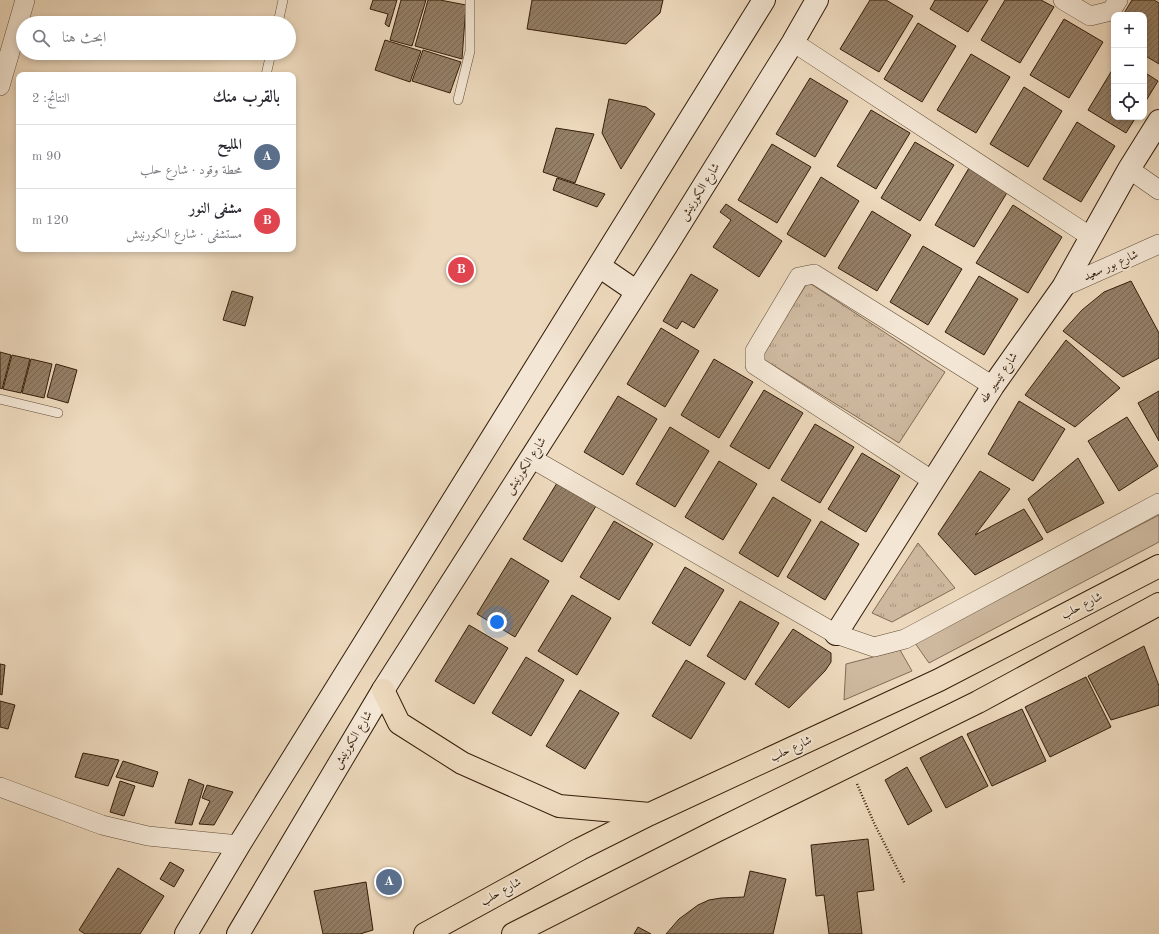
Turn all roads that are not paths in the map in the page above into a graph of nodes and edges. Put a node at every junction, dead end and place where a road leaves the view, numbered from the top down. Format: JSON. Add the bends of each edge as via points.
{"nodes":[{"id":1,"x":25,"y":0,"type":"edge"},
{"id":2,"x":283,"y":0,"type":"edge"},
{"id":3,"x":470,"y":0,"type":"edge"},
{"id":4,"x":764,"y":0,"type":"edge"},
{"id":5,"x":817,"y":0,"type":"edge"},
{"id":6,"x":1063,"y":0,"type":"edge"},
{"id":7,"x":1118,"y":0,"type":"edge"},
{"id":8,"x":20,"y":16,"type":"edge"},
{"id":9,"x":280,"y":16,"type":"edge"},
{"id":10,"x":16,"y":27,"type":"edge"},
{"id":11,"x":793,"y":42,"type":"junction"},
{"id":12,"x":269,"y":60,"type":"edge"},
{"id":13,"x":3,"y":66,"type":"edge"},
{"id":14,"x":267,"y":72,"type":"edge"},
{"id":15,"x":0,"y":86,"type":"edge"},
{"id":16,"x":458,"y":100,"type":"dead end"},
{"id":17,"x":1159,"y":121,"type":"edge"},
{"id":18,"x":1129,"y":169,"type":"junction"},
{"id":19,"x":1159,"y":190,"type":"edge"},
{"id":20,"x":1091,"y":237,"type":"junction"},
{"id":21,"x":1159,"y":244,"type":"edge"},
{"id":22,"x":599,"y":266,"type":"junction"},
{"id":23,"x":1063,"y":287,"type":"junction"},
{"id":24,"x":637,"y":292,"type":"junction"},
{"id":25,"x":993,"y":386,"type":"junction"},
{"id":26,"x":0,"y":399,"type":"edge"},
{"id":27,"x":58,"y":413,"type":"dead end"},
{"id":28,"x":531,"y":458,"type":"junction"},
{"id":29,"x":933,"y":481,"type":"junction"},
{"id":30,"x":1159,"y":503,"type":"edge"},
{"id":31,"x":1159,"y":566,"type":"edge"},
{"id":32,"x":1159,"y":604,"type":"edge"},
{"id":33,"x":836,"y":634,"type":"junction"},
{"id":34,"x":383,"y":690,"type":"junction"},
{"id":35,"x":0,"y":787,"type":"edge"},
{"id":36,"x":650,"y":814,"type":"junction"},
{"id":37,"x":239,"y":845,"type":"junction"},
{"id":38,"x":186,"y":934,"type":"edge"},
{"id":39,"x":238,"y":934,"type":"edge"},
{"id":40,"x":425,"y":934,"type":"edge"},
{"id":41,"x":513,"y":934,"type":"edge"}],
"edges":[{"from":1,"to":8,"type":"street"},
{"from":2,"to":9,"type":"lane"},
{"from":3,"to":16,"type":"lane","via":[[470,51]]},
{"from":4,"to":22,"type":"main road"},
{"from":5,"to":11,"type":"main road","name":"شارع الكورنيش"},
{"from":6,"to":7,"type":"street","via":[[1090,16],[1111,11]]},
{"from":10,"to":13,"type":"street"},
{"from":11,"to":20,"type":"street"},
{"from":11,"to":24,"type":"main road","name":"شارع الكورنيش"},
{"from":12,"to":14,"type":"lane"},
{"from":13,"to":15,"type":"street"},
{"from":17,"to":18,"type":"main road","name":"شارع تيسير طه"},
{"from":18,"to":19,"type":"street"},
{"from":18,"to":20,"type":"main road","name":"شارع تيسير طه"},
{"from":20,"to":23,"type":"main road","name":"شارع تيسير طه"},
{"from":21,"to":23,"type":"street","name":"شارع بور سعيد"},
{"from":22,"to":24,"type":"main road"},
{"from":22,"to":37,"type":"main road"},
{"from":23,"to":25,"type":"main road","name":"شارع تيسير طه"},
{"from":24,"to":28,"type":"main road","name":"شارع الكورنيش"},
{"from":25,"to":29,"type":"main road","name":"شارع تيسير طه"},
{"from":25,"to":29,"type":"street","via":[[814,274],[799,277],[754,350],[754,365]]},
{"from":26,"to":27,"type":"lane"},
{"from":28,"to":33,"type":"street"},
{"from":28,"to":34,"type":"main road","name":"شارع الكورنيش"},
{"from":29,"to":33,"type":"main road","name":"شارع تيسير طه"},
{"from":30,"to":33,"type":"street","via":[[905,639],[874,647]]},
{"from":31,"to":36,"type":"main road","name":"شارع حلب","via":[[939,680]]},
{"from":32,"to":41,"type":"main road","via":[[978,702]]},
{"from":34,"to":36,"type":"main road","via":[[399,723],[462,763],[559,806]]},
{"from":34,"to":39,"type":"main road","name":"شارع الكورنيش"},
{"from":35,"to":37,"type":"street","via":[[109,827],[148,836]]},
{"from":36,"to":40,"type":"main road","name":"شارع حلب","via":[[580,849]]},
{"from":37,"to":38,"type":"main road"}]}
